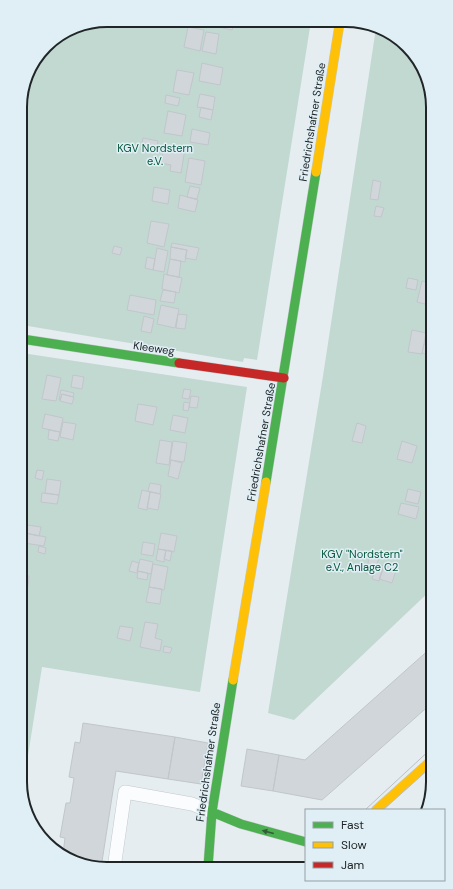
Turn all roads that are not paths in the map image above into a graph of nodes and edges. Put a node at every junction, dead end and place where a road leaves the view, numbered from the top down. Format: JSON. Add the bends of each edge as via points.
{"nodes":[{"id":1,"x":339,"y":27,"type":"edge"},
{"id":2,"x":27,"y":340,"type":"edge"},
{"id":3,"x":284,"y":378,"type":"junction"},
{"id":4,"x":426,"y":765,"type":"edge"},
{"id":5,"x":377,"y":809,"type":"edge"},
{"id":6,"x":212,"y":812,"type":"junction"},
{"id":7,"x":305,"y":842,"type":"edge"},
{"id":8,"x":115,"y":862,"type":"edge"},
{"id":9,"x":208,"y":862,"type":"edge"}],
"edges":[{"from":1,"to":3,"type":"main road","name":"Friedrichshafner Straße"},
{"from":2,"to":3,"type":"main road","name":"Kleeweg"},
{"from":3,"to":6,"type":"main road","name":"Friedrichshafner Straße"},
{"from":4,"to":5,"type":"main road"},
{"from":7,"to":6,"type":"main road","one_way":true,"via":[[241,824]]},
{"from":6,"to":8,"type":"lane","via":[[192,804],[126,792]]},
{"from":6,"to":9,"type":"main road","name":"Friedrichshafner Straße"}]}
